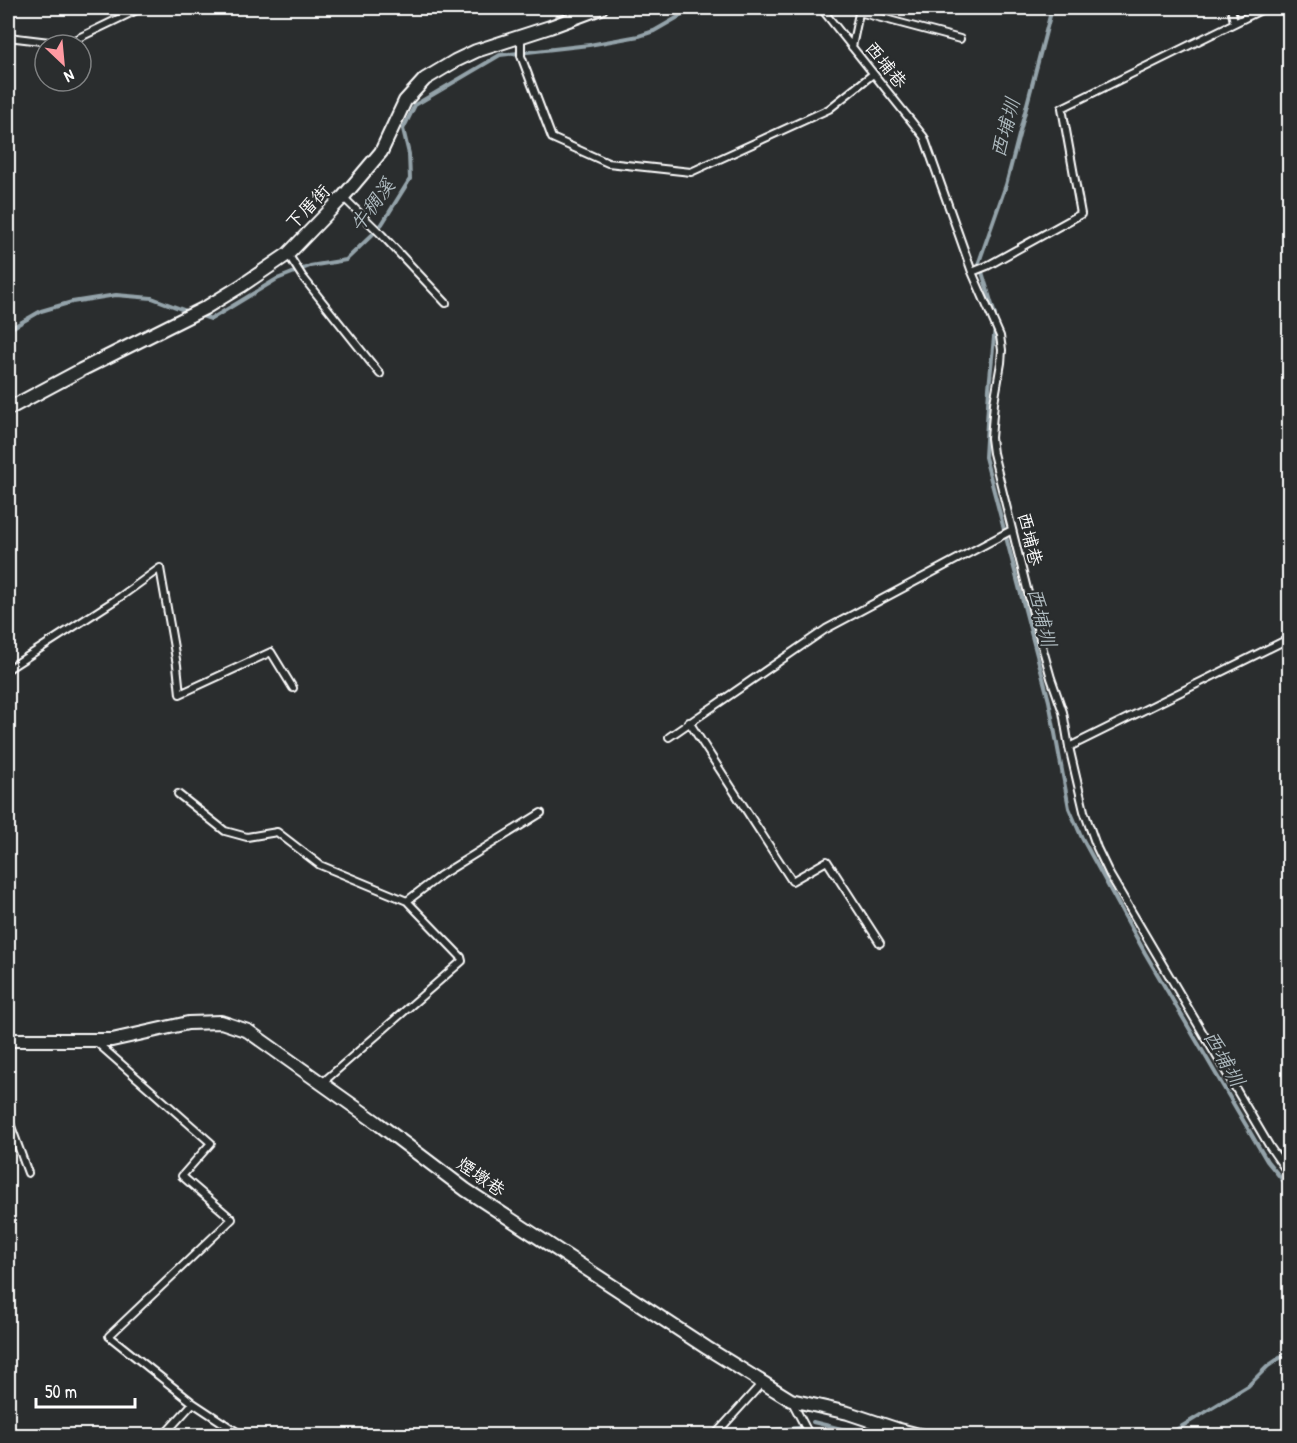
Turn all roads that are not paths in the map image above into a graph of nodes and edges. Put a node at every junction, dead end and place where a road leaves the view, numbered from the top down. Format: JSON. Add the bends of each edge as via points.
{"nodes":[{"id":1,"x":141,"y":8,"type":"edge"},
{"id":2,"x":601,"y":8,"type":"edge"},
{"id":3,"x":821,"y":8,"type":"edge"},
{"id":4,"x":1231,"y":8,"type":"edge"},
{"id":5,"x":1265,"y":8,"type":"edge"},
{"id":6,"x":859,"y":10,"type":"edge"},
{"id":7,"x":1234,"y":22,"type":"junction"},
{"id":8,"x":8,"y":37,"type":"edge"},
{"id":9,"x":960,"y":39,"type":"dead end"},
{"id":10,"x":521,"y":41,"type":"junction"},
{"id":11,"x":852,"y":47,"type":"junction"},
{"id":12,"x":873,"y":74,"type":"junction"},
{"id":13,"x":343,"y":197,"type":"junction"},
{"id":14,"x":288,"y":254,"type":"junction"},
{"id":15,"x":972,"y":272,"type":"junction"},
{"id":16,"x":446,"y":303,"type":"dead end"},
{"id":17,"x":380,"y":374,"type":"dead end"},
{"id":18,"x":8,"y":409,"type":"edge"},
{"id":19,"x":1012,"y":530,"type":"junction"},
{"id":20,"x":1290,"y":638,"type":"edge"},
{"id":21,"x":8,"y":669,"type":"edge"},
{"id":22,"x":293,"y":688,"type":"dead end"},
{"id":23,"x":689,"y":722,"type":"junction"},
{"id":24,"x":669,"y":737,"type":"dead end"},
{"id":25,"x":1069,"y":747,"type":"junction"},
{"id":26,"x":178,"y":794,"type":"dead end"},
{"id":27,"x":540,"y":813,"type":"dead end"},
{"id":28,"x":407,"y":901,"type":"junction"},
{"id":29,"x":880,"y":943,"type":"dead end"},
{"id":30,"x":8,"y":1040,"type":"edge"},
{"id":31,"x":95,"y":1040,"type":"junction"},
{"id":32,"x":321,"y":1083,"type":"junction"},
{"id":33,"x":8,"y":1118,"type":"edge"},
{"id":34,"x":28,"y":1173,"type":"dead end"},
{"id":35,"x":1290,"y":1176,"type":"edge"},
{"id":36,"x":763,"y":1382,"type":"junction"},
{"id":37,"x":791,"y":1400,"type":"junction"},
{"id":38,"x":193,"y":1403,"type":"junction"},
{"id":39,"x":163,"y":1436,"type":"edge"},
{"id":40,"x":243,"y":1436,"type":"edge"},
{"id":41,"x":714,"y":1436,"type":"edge"},
{"id":42,"x":810,"y":1436,"type":"edge"},
{"id":43,"x":923,"y":1436,"type":"edge"}],
"edges":[{"from":1,"to":8,"type":"lane","via":[[66,44]]},
{"from":2,"to":10,"type":"street","name":"下厝街"},
{"from":3,"to":11,"type":"lane","name":"西埔巷"},
{"from":4,"to":7,"type":"lane"},
{"from":5,"to":7,"type":"lane"},
{"from":6,"to":9,"type":"lane"},
{"from":6,"to":11,"type":"lane"},
{"from":7,"to":15,"type":"lane","via":[[1062,108],[1081,214]]},
{"from":10,"to":12,"type":"lane","via":[[521,56],[552,138],[608,163],[691,172],[829,109]]},
{"from":10,"to":13,"type":"street","name":"下厝街","via":[[476,51],[424,79],[405,101],[381,152]]},
{"from":11,"to":12,"type":"lane","name":"西埔巷"},
{"from":12,"to":15,"type":"lane","name":"西埔巷","via":[[924,137]]},
{"from":13,"to":14,"type":"street","name":"下厝街"},
{"from":13,"to":16,"type":"lane"},
{"from":14,"to":17,"type":"lane"},
{"from":14,"to":18,"type":"street","name":"下厝街","via":[[205,308]]},
{"from":15,"to":19,"type":"lane","name":"西埔巷","via":[[1000,336],[1001,363],[991,438]]},
{"from":19,"to":23,"type":"lane","via":[[826,629]]},
{"from":19,"to":25,"type":"lane","name":"西埔巷","via":[[1063,712]]},
{"from":20,"to":25,"type":"lane"},
{"from":21,"to":22,"type":"lane","via":[[160,568],[180,694],[271,652]]},
{"from":23,"to":24,"type":"lane"},
{"from":23,"to":29,"type":"lane","via":[[792,881],[826,861]]},
{"from":25,"to":35,"type":"lane","name":"西埔巷","via":[[1084,811],[1110,875]]},
{"from":26,"to":28,"type":"lane","via":[[225,831],[247,837],[277,832],[320,865]]},
{"from":27,"to":28,"type":"lane"},
{"from":28,"to":32,"type":"lane","via":[[462,961]]},
{"from":30,"to":31,"type":"street","name":"煙墩巷"},
{"from":31,"to":32,"type":"street","name":"煙墩巷","via":[[112,1040],[188,1023],[220,1022],[248,1031]]},
{"from":31,"to":38,"type":"lane","via":[[211,1143],[182,1176],[232,1219],[109,1336]]},
{"from":32,"to":36,"type":"street","name":"煙墩巷","via":[[466,1190]]},
{"from":33,"to":34,"type":"lane"},
{"from":36,"to":37,"type":"street","name":"煙墩巷"},
{"from":36,"to":41,"type":"lane"},
{"from":37,"to":42,"type":"lane"},
{"from":37,"to":43,"type":"street","name":"煙墩巷"},
{"from":38,"to":39,"type":"lane"},
{"from":38,"to":40,"type":"lane"}]}
